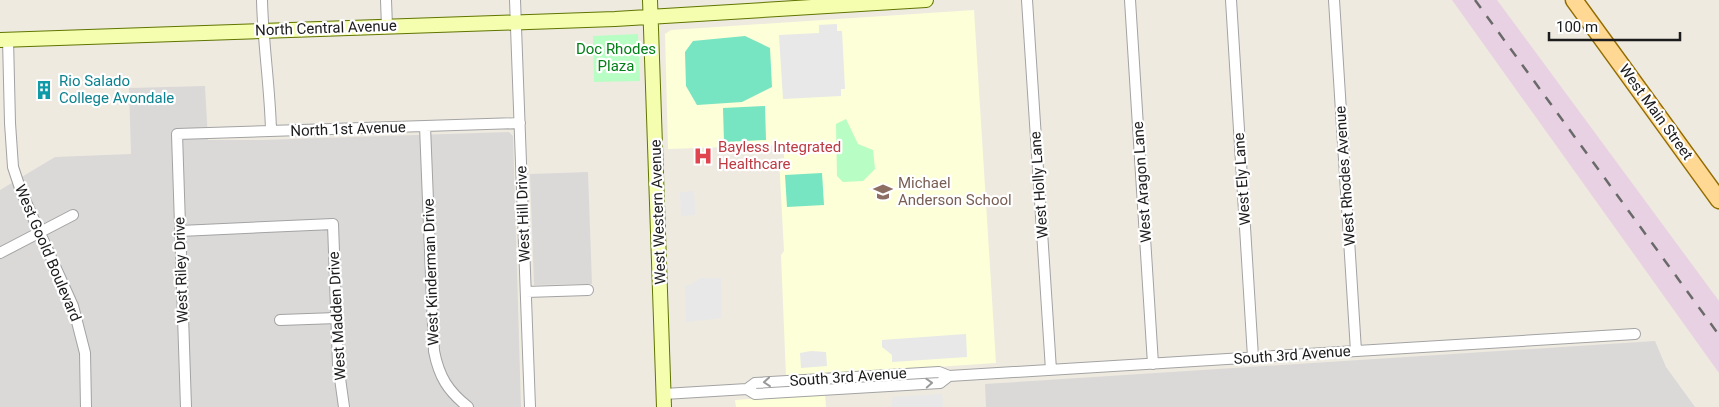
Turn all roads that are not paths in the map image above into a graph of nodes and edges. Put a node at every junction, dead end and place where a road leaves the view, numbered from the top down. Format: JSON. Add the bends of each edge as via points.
{"nodes":[{"id":1,"x":262,"y":0,"type":"edge"},
{"id":2,"x":386,"y":0,"type":"edge"},
{"id":3,"x":516,"y":0,"type":"edge"},
{"id":4,"x":650,"y":0,"type":"edge"},
{"id":5,"x":926,"y":0,"type":"edge"},
{"id":6,"x":1027,"y":0,"type":"edge"},
{"id":7,"x":1130,"y":0,"type":"edge"},
{"id":8,"x":1231,"y":0,"type":"edge"},
{"id":9,"x":1334,"y":0,"type":"edge"},
{"id":10,"x":1574,"y":0,"type":"edge"},
{"id":11,"x":651,"y":17,"type":"junction"},
{"id":12,"x":516,"y":22,"type":"junction"},
{"id":13,"x":387,"y":27,"type":"junction"},
{"id":14,"x":262,"y":30,"type":"junction"},
{"id":15,"x":4,"y":39,"type":"edge"},
{"id":16,"x":520,"y":123,"type":"junction"},
{"id":17,"x":425,"y":126,"type":"junction"},
{"id":18,"x":271,"y":131,"type":"junction"},
{"id":19,"x":177,"y":134,"type":"joint"},
{"id":20,"x":1719,"y":200,"type":"edge"},
{"id":21,"x":73,"y":215,"type":"dead end"},
{"id":22,"x":180,"y":231,"type":"junction"},
{"id":23,"x":39,"y":232,"type":"junction"},
{"id":24,"x":0,"y":253,"type":"edge"},
{"id":25,"x":588,"y":290,"type":"dead end"},
{"id":26,"x":526,"y":292,"type":"junction"},
{"id":27,"x":336,"y":318,"type":"junction"},
{"id":28,"x":280,"y":320,"type":"dead end"},
{"id":29,"x":1635,"y":334,"type":"dead end"},
{"id":30,"x":1356,"y":351,"type":"junction"},
{"id":31,"x":1253,"y":357,"type":"junction"},
{"id":32,"x":1153,"y":364,"type":"junction"},
{"id":33,"x":1051,"y":370,"type":"junction"},
{"id":34,"x":664,"y":401,"type":"edge"},
{"id":35,"x":86,"y":407,"type":"edge"},
{"id":36,"x":186,"y":407,"type":"edge"},
{"id":37,"x":344,"y":407,"type":"edge"},
{"id":38,"x":468,"y":407,"type":"edge"},
{"id":39,"x":530,"y":407,"type":"edge"}],
"edges":[{"from":1,"to":14,"type":"street"},
{"from":2,"to":13,"type":"street"},
{"from":3,"to":12,"type":"street","name":"West Hill Drive"},
{"from":4,"to":11,"type":"street","name":"West Western Avenue"},
{"from":5,"to":11,"type":"street","name":"North Central Avenue"},
{"from":6,"to":33,"type":"street","name":"West Holly Lane"},
{"from":7,"to":32,"type":"street","name":"West Aragon Lane"},
{"from":8,"to":31,"type":"street","name":"West Ely Lane"},
{"from":9,"to":30,"type":"street","name":"West Rhodes Avenue"},
{"from":10,"to":20,"type":"main road","name":"West Main Street"},
{"from":11,"to":12,"type":"street","name":"North Central Avenue"},
{"from":11,"to":34,"type":"street","name":"West Western Avenue"},
{"from":12,"to":13,"type":"street","name":"North Central Avenue"},
{"from":12,"to":16,"type":"street","name":"West Hill Drive"},
{"from":13,"to":14,"type":"street","name":"North Central Avenue"},
{"from":14,"to":15,"type":"street","name":"North Central Avenue"},
{"from":14,"to":18,"type":"street","via":[[269,78]]},
{"from":15,"to":23,"type":"street","name":"West Goold Boulevard","via":[[13,166]]},
{"from":16,"to":17,"type":"street","name":"North 1st Avenue"},
{"from":16,"to":26,"type":"street","name":"West Hill Drive"},
{"from":17,"to":18,"type":"street","name":"North 1st Avenue"},
{"from":17,"to":38,"type":"street","name":"West Kinderman Drive","via":[[434,351],[440,375]]},
{"from":18,"to":19,"type":"street","name":"North 1st Avenue"},
{"from":19,"to":22,"type":"street","name":"West Riley Drive"},
{"from":21,"to":23,"type":"street"},
{"from":22,"to":27,"type":"street","name":"West Madden Drive","via":[[332,224]]},
{"from":22,"to":36,"type":"street","name":"West Riley Drive"},
{"from":23,"to":24,"type":"street"},
{"from":23,"to":35,"type":"street","name":"West Goold Boulevard","via":[[73,306],[81,332],[86,353]]},
{"from":25,"to":26,"type":"street"},
{"from":26,"to":39,"type":"street","name":"West Hill Drive"},
{"from":27,"to":28,"type":"street"},
{"from":27,"to":37,"type":"street","name":"West Madden Drive"},
{"from":29,"to":30,"type":"street","name":"South 3rd Avenue"},
{"from":30,"to":31,"type":"street","name":"South 3rd Avenue"},
{"from":31,"to":32,"type":"street","name":"South 3rd Avenue"},
{"from":32,"to":33,"type":"street","name":"South 3rd Avenue"},
{"from":33,"to":34,"type":"street","name":"South 3rd Avenue","via":[[949,376],[939,372],[755,383],[747,390]]}]}
